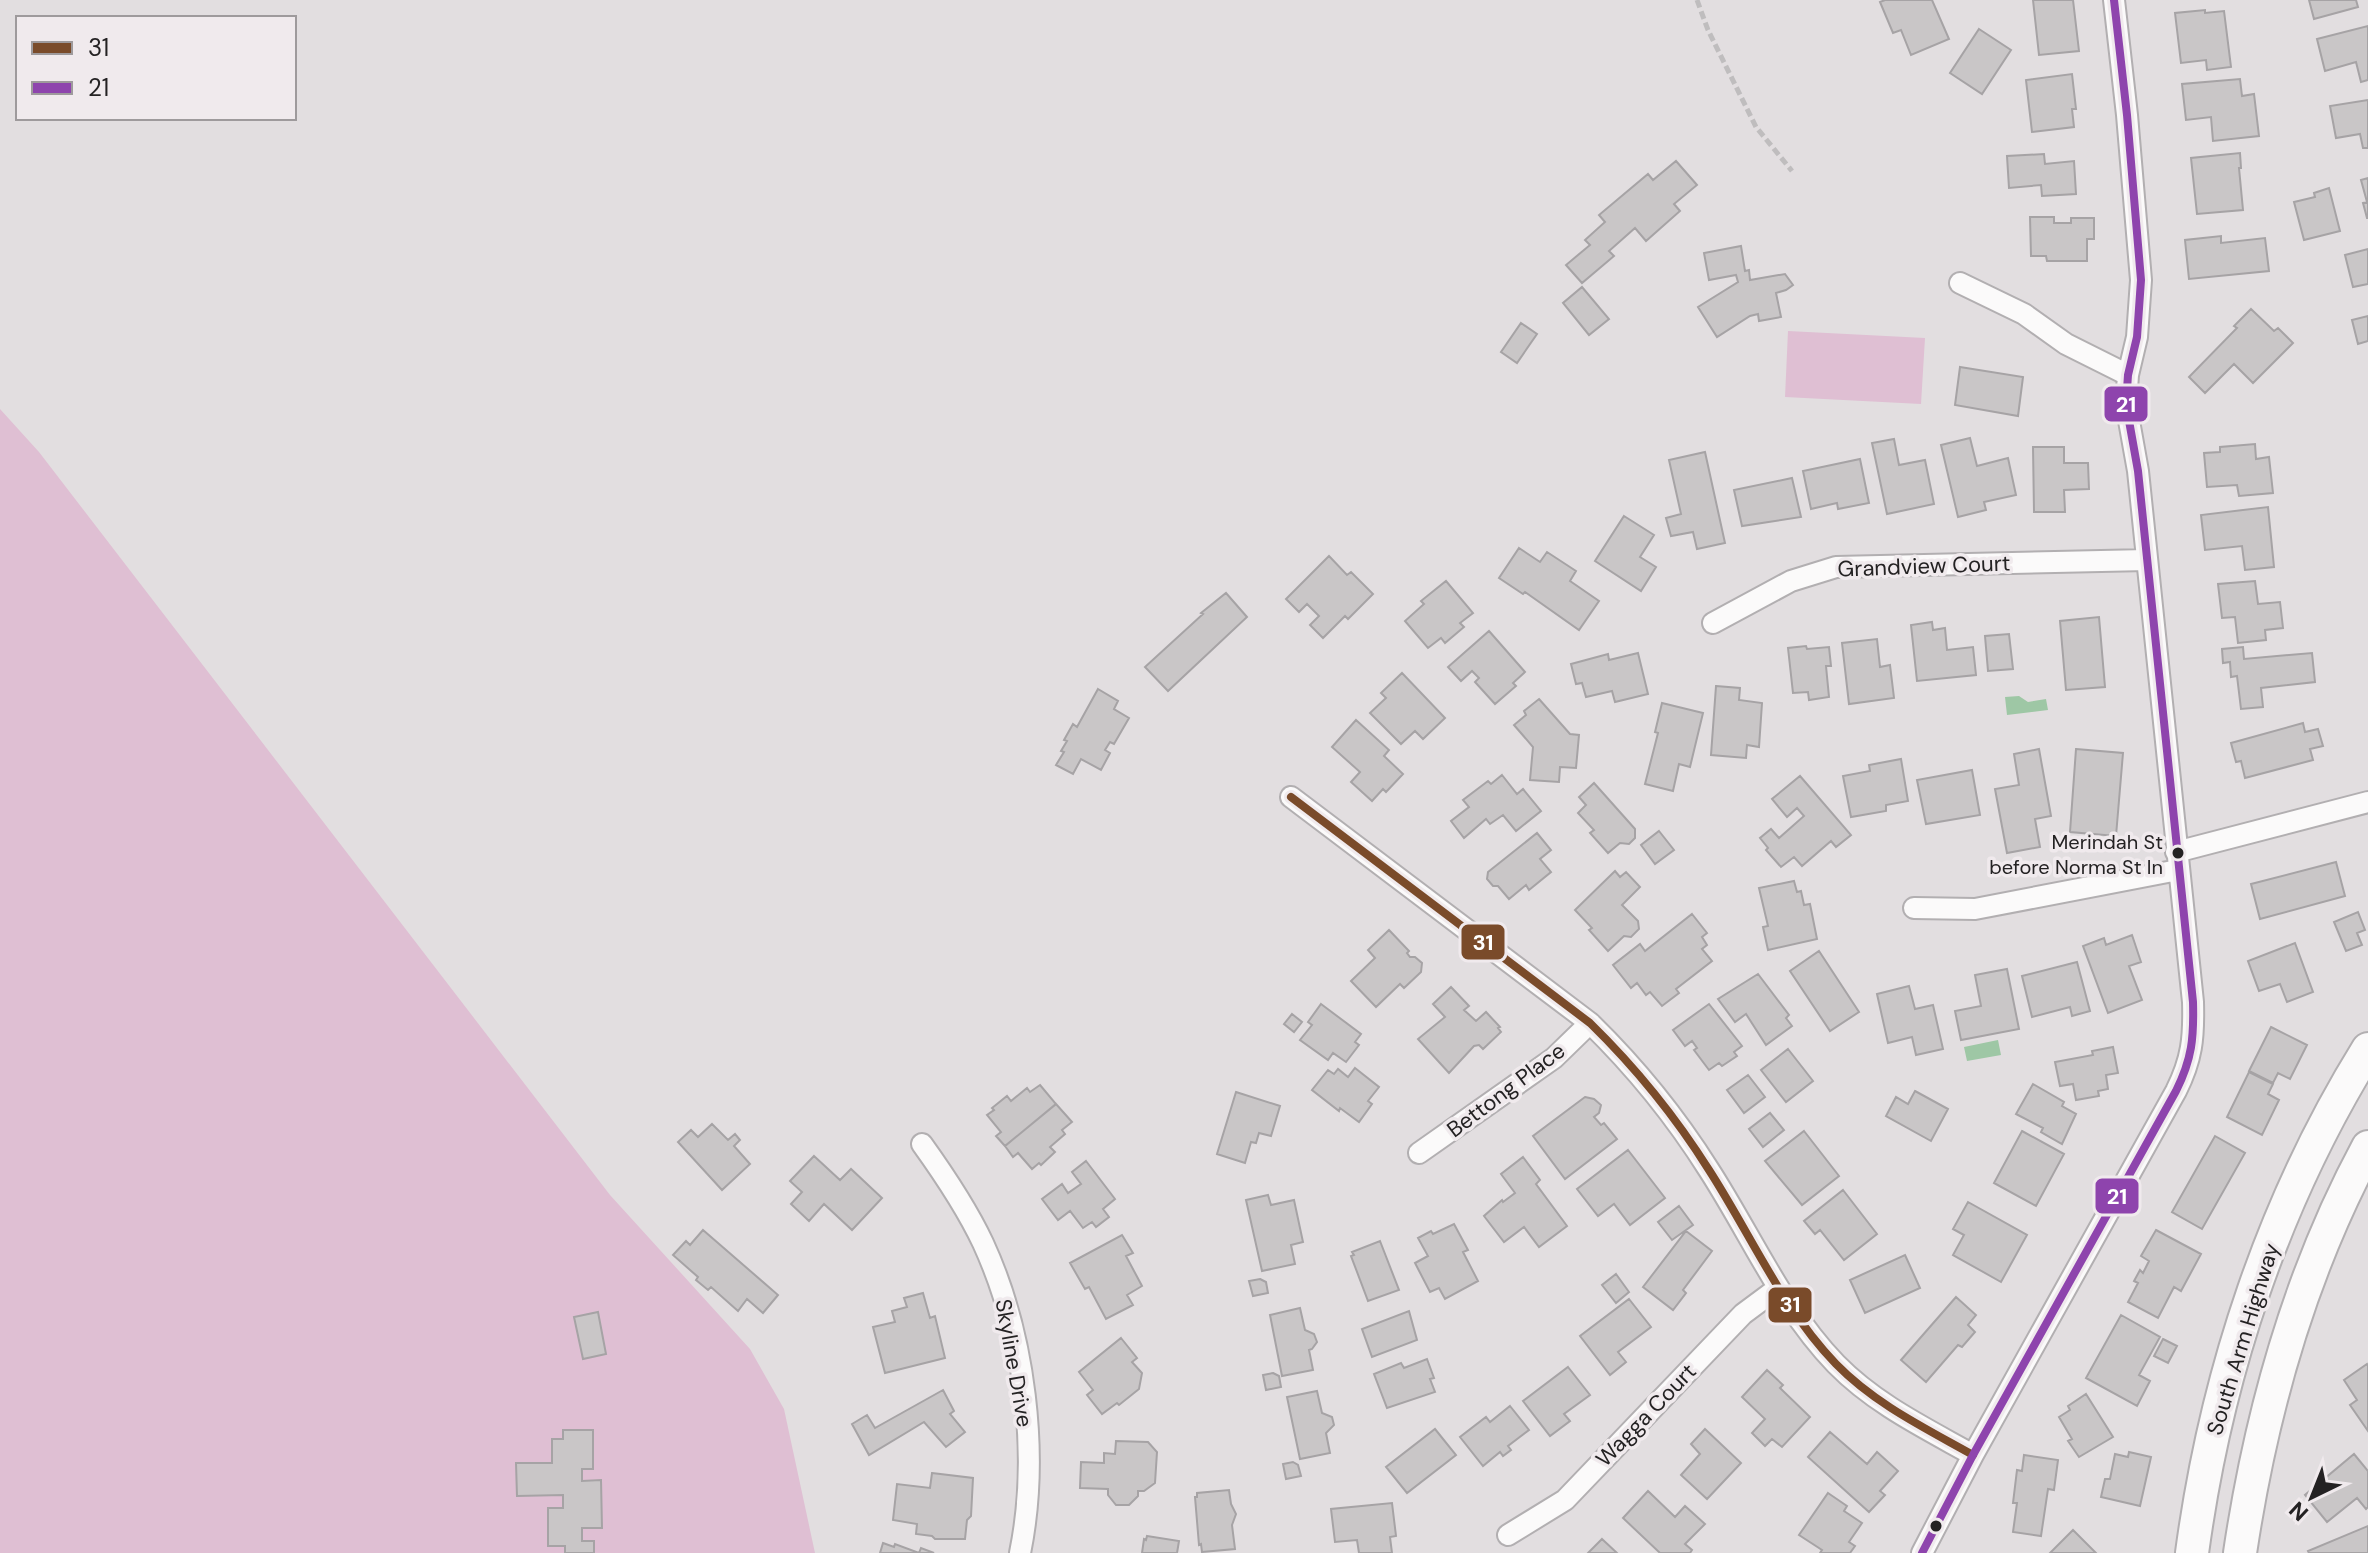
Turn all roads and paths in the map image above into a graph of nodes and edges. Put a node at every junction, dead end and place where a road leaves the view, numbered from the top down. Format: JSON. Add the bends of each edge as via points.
{"nodes":[{"id":1,"x":1697,"y":0,"type":"edge"},
{"id":2,"x":2114,"y":0,"type":"edge"},
{"id":3,"x":1792,"y":171,"type":"dead end"},
{"id":4,"x":1960,"y":283,"type":"dead end"},
{"id":5,"x":2128,"y":375,"type":"junction"},
{"id":6,"x":2147,"y":560,"type":"junction"},
{"id":7,"x":1713,"y":623,"type":"dead end"},
{"id":8,"x":1291,"y":797,"type":"dead end"},
{"id":9,"x":2368,"y":802,"type":"edge"},
{"id":10,"x":2177,"y":861,"type":"junction"},
{"id":11,"x":1914,"y":908,"type":"dead end"},
{"id":12,"x":1590,"y":1023,"type":"junction"},
{"id":13,"x":2368,"y":1049,"type":"edge"},
{"id":14,"x":922,"y":1144,"type":"dead end"},
{"id":15,"x":2368,"y":1147,"type":"edge"},
{"id":16,"x":1419,"y":1153,"type":"dead end"},
{"id":17,"x":1778,"y":1288,"type":"junction"},
{"id":18,"x":1973,"y":1455,"type":"junction"},
{"id":19,"x":1508,"y":1535,"type":"dead end"},
{"id":20,"x":1020,"y":1553,"type":"edge"},
{"id":21,"x":1922,"y":1553,"type":"edge"},
{"id":22,"x":2192,"y":1553,"type":"edge"},
{"id":23,"x":2240,"y":1553,"type":"edge"}],
"edges":[{"from":1,"to":3,"type":"path","via":[[1756,127]]},
{"from":2,"to":5,"type":"street","via":[[2141,280]]},
{"from":4,"to":5,"type":"street"},
{"from":5,"to":6,"type":"street","via":[[2126,404]]},
{"from":6,"to":7,"type":"street","name":"Grandview Court","via":[[1836,567],[1791,581]]},
{"from":6,"to":10,"type":"street"},
{"from":8,"to":12,"type":"street"},
{"from":9,"to":10,"type":"street"},
{"from":10,"to":11,"type":"street","via":[[1975,909]]},
{"from":10,"to":18,"type":"street","via":[[2193,1002],[2187,1067]]},
{"from":12,"to":16,"type":"street","name":"Bettong Place","via":[[1554,1058]]},
{"from":12,"to":17,"type":"street","via":[[1673,1117]]},
{"from":13,"to":22,"type":"main road","name":"South Arm Highway","via":[[2315,1145],[2259,1273],[2219,1410]]},
{"from":14,"to":20,"type":"street","name":"Skyline Drive","via":[[983,1243],[1004,1299],[1024,1392],[1028,1443]]},
{"from":15,"to":23,"type":"main road","name":"South Arm Highway","via":[[2320,1248],[2289,1336],[2253,1472]]},
{"from":17,"to":18,"type":"street","via":[[1812,1338],[1863,1389]]},
{"from":17,"to":19,"type":"street","name":"Wagga Court","via":[[1743,1314],[1565,1500]]},
{"from":18,"to":21,"type":"street"}]}
